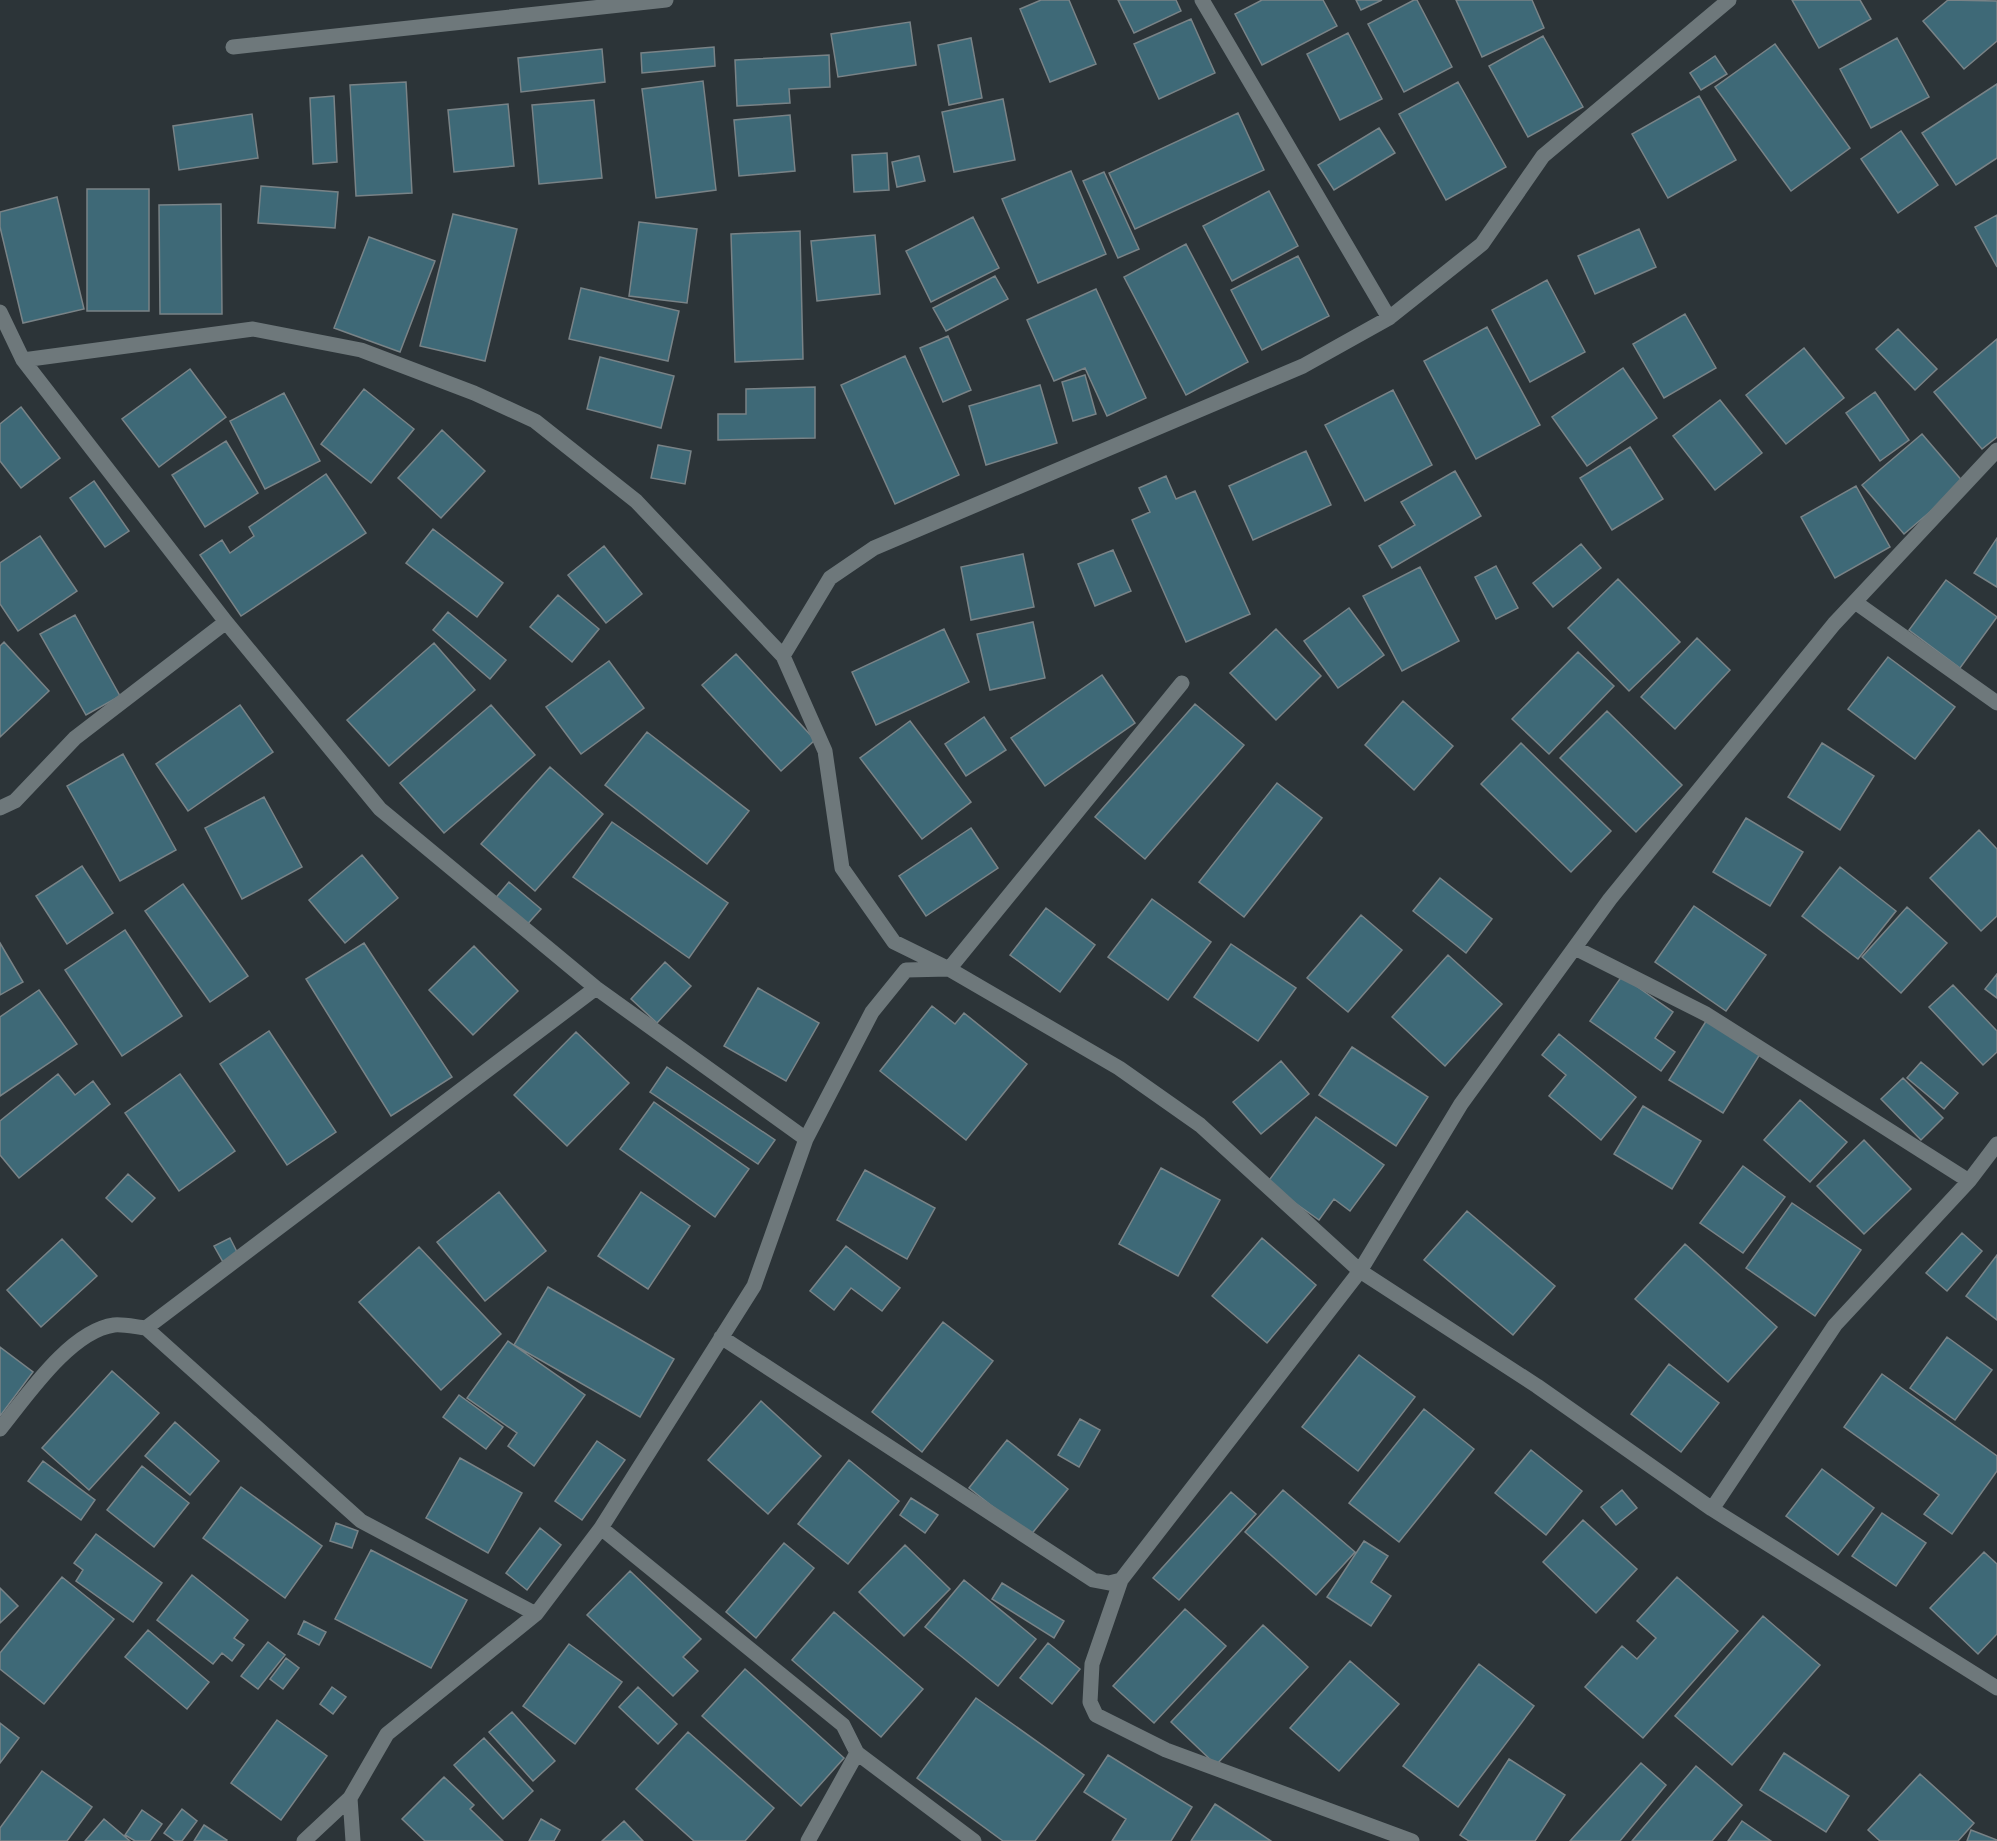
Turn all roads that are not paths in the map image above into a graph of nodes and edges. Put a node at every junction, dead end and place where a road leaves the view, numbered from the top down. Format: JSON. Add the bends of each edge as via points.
{"nodes":[{"id":1,"x":666,"y":0,"type":"edge"},
{"id":2,"x":1202,"y":0,"type":"edge"},
{"id":3,"x":1729,"y":0,"type":"edge"},
{"id":4,"x":233,"y":47,"type":"dead end"},
{"id":5,"x":0,"y":312,"type":"edge"},
{"id":6,"x":1389,"y":318,"type":"junction"},
{"id":7,"x":23,"y":360,"type":"junction"},
{"id":8,"x":1997,"y":450,"type":"edge"},
{"id":9,"x":1855,"y":602,"type":"junction"},
{"id":10,"x":226,"y":622,"type":"junction"},
{"id":11,"x":783,"y":656,"type":"junction"},
{"id":12,"x":1182,"y":683,"type":"dead end"},
{"id":13,"x":1997,"y":703,"type":"edge"},
{"id":14,"x":0,"y":808,"type":"edge"},
{"id":15,"x":1575,"y":948,"type":"junction"},
{"id":16,"x":949,"y":969,"type":"junction"},
{"id":17,"x":596,"y":988,"type":"junction"},
{"id":18,"x":806,"y":1138,"type":"junction"},
{"id":19,"x":1997,"y":1144,"type":"edge"},
{"id":20,"x":1969,"y":1181,"type":"junction"},
{"id":21,"x":1360,"y":1271,"type":"junction"},
{"id":22,"x":146,"y":1328,"type":"junction"},
{"id":23,"x":721,"y":1337,"type":"junction"},
{"id":24,"x":0,"y":1429,"type":"edge"},
{"id":25,"x":1712,"y":1509,"type":"junction"},
{"id":26,"x":601,"y":1528,"type":"junction"},
{"id":27,"x":1121,"y":1580,"type":"junction"},
{"id":28,"x":536,"y":1614,"type":"junction"},
{"id":29,"x":1997,"y":1688,"type":"edge"},
{"id":30,"x":857,"y":1753,"type":"junction"},
{"id":31,"x":350,"y":1798,"type":"junction"},
{"id":32,"x":304,"y":1841,"type":"edge"},
{"id":33,"x":353,"y":1841,"type":"edge"},
{"id":34,"x":808,"y":1841,"type":"edge"},
{"id":35,"x":975,"y":1841,"type":"edge"},
{"id":36,"x":1412,"y":1841,"type":"edge"}],
"edges":[{"from":1,"to":4,"type":"street"},
{"from":2,"to":6,"type":"street"},
{"from":3,"to":6,"type":"street","via":[[1544,156],[1482,244]]},
{"from":5,"to":7,"type":"street"},
{"from":6,"to":11,"type":"street","via":[[1303,366],[874,548],[830,578]]},
{"from":7,"to":10,"type":"street"},
{"from":7,"to":11,"type":"street","via":[[253,329],[361,350],[464,389],[535,421],[636,501]]},
{"from":8,"to":9,"type":"street"},
{"from":9,"to":13,"type":"street"},
{"from":9,"to":15,"type":"street","via":[[1610,899]]},
{"from":10,"to":14,"type":"street","via":[[75,738],[15,801]]},
{"from":10,"to":17,"type":"street","via":[[380,809]]},
{"from":11,"to":16,"type":"street","via":[[825,751],[842,868],[894,942]]},
{"from":12,"to":16,"type":"street"},
{"from":15,"to":20,"type":"street","via":[[1706,1014]]},
{"from":15,"to":21,"type":"street","via":[[1461,1104]]},
{"from":16,"to":18,"type":"street","via":[[906,970],[888,990],[872,1012]]},
{"from":16,"to":21,"type":"street","via":[[1119,1068],[1200,1125]]},
{"from":17,"to":18,"type":"street"},
{"from":17,"to":22,"type":"street"},
{"from":18,"to":23,"type":"street","via":[[754,1286]]},
{"from":19,"to":20,"type":"street"},
{"from":20,"to":25,"type":"street","via":[[1835,1325]]},
{"from":21,"to":25,"type":"street","via":[[1537,1386]]},
{"from":21,"to":27,"type":"street"},
{"from":22,"to":24,"type":"street","via":[[114,1325],[60,1355]]},
{"from":22,"to":28,"type":"street","via":[[361,1521]]},
{"from":23,"to":26,"type":"street"},
{"from":23,"to":27,"type":"street","via":[[1093,1580]]},
{"from":25,"to":29,"type":"street"},
{"from":26,"to":28,"type":"street"},
{"from":26,"to":30,"type":"street","via":[[843,1725]]},
{"from":27,"to":36,"type":"street","via":[[1092,1664],[1090,1702],[1096,1715],[1166,1750]]},
{"from":28,"to":31,"type":"street","via":[[387,1734]]},
{"from":30,"to":34,"type":"street"},
{"from":30,"to":35,"type":"street"},
{"from":31,"to":32,"type":"street"},
{"from":31,"to":33,"type":"street"}]}
